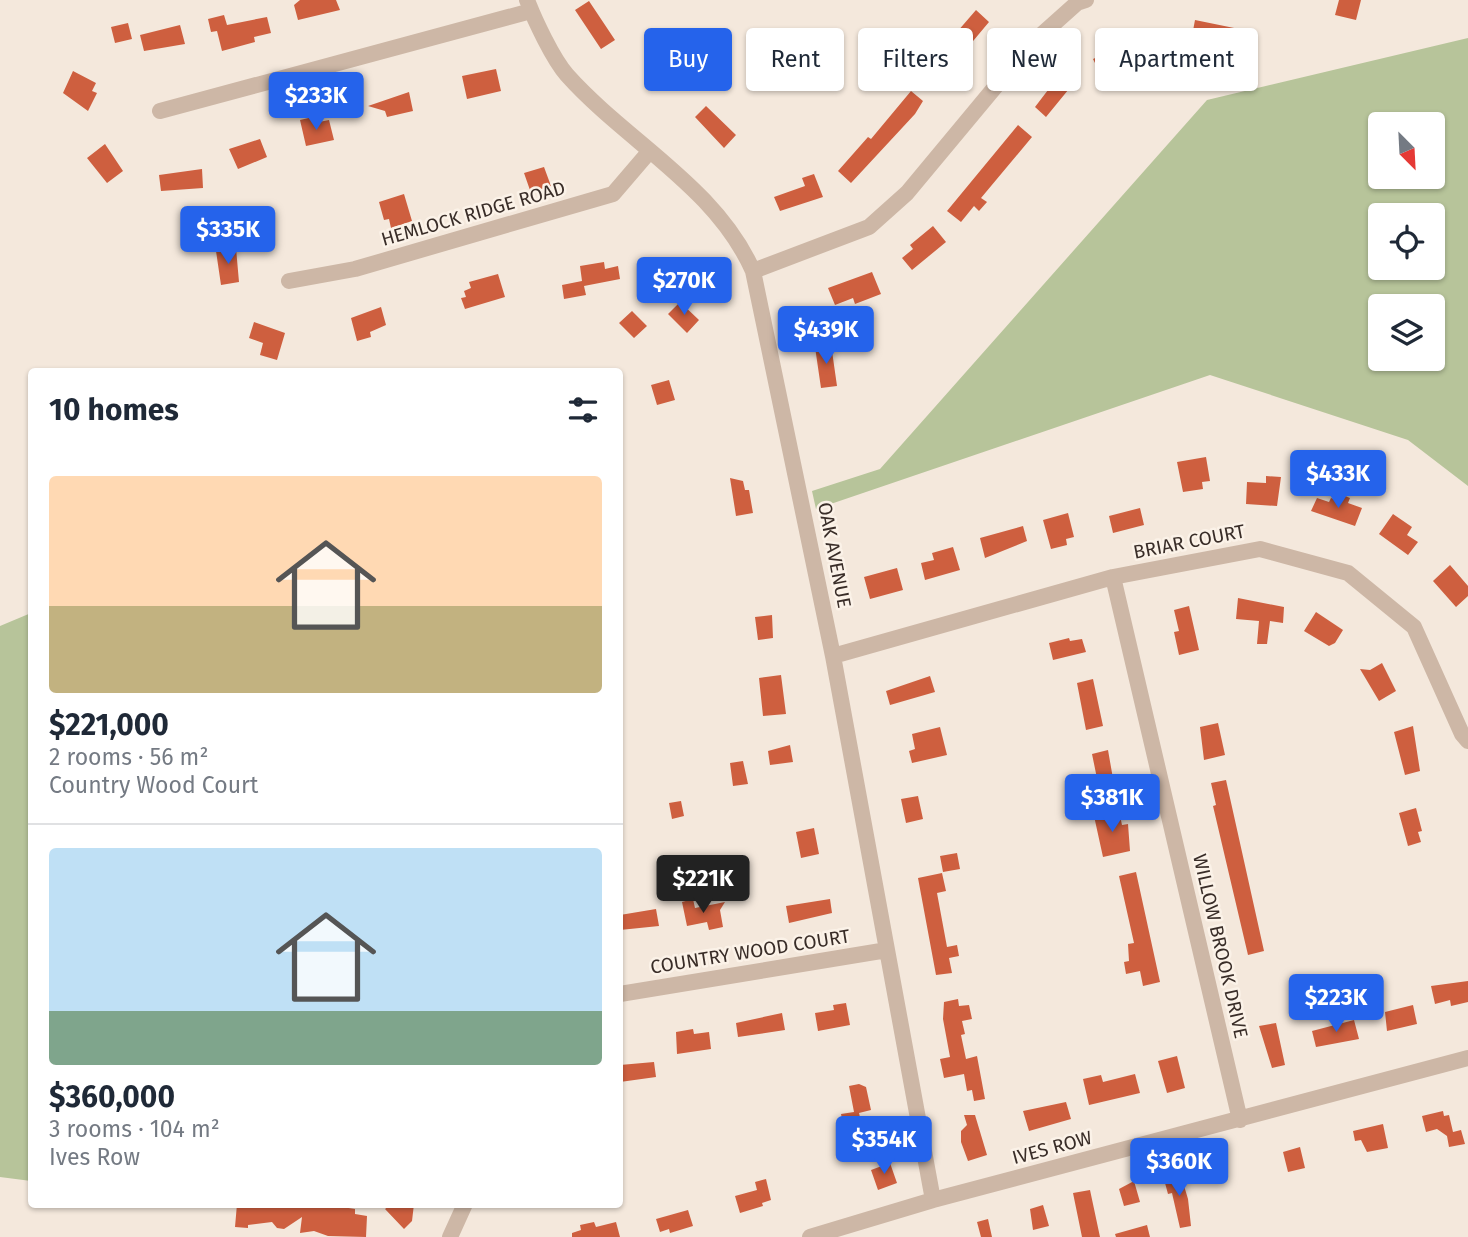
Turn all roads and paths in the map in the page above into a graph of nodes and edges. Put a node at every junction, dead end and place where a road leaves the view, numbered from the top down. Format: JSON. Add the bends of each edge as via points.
{"nodes":[{"id":1,"x":1086,"y":0,"type":"edge"},
{"id":2,"x":529,"y":6,"type":"edge"},
{"id":3,"x":160,"y":111,"type":"dead end"},
{"id":4,"x":649,"y":152,"type":"junction"},
{"id":5,"x":753,"y":271,"type":"junction"},
{"id":6,"x":289,"y":281,"type":"dead end"},
{"id":7,"x":1113,"y":578,"type":"junction"},
{"id":8,"x":833,"y":656,"type":"junction"},
{"id":9,"x":1468,"y":741,"type":"edge"},
{"id":10,"x":887,"y":950,"type":"junction"},
{"id":11,"x":623,"y":994,"type":"edge"},
{"id":12,"x":1468,"y":1058,"type":"edge"},
{"id":13,"x":1240,"y":1120,"type":"junction"},
{"id":14,"x":933,"y":1200,"type":"junction"},
{"id":15,"x":463,"y":1208,"type":"edge"},
{"id":16,"x":450,"y":1237,"type":"edge"},
{"id":17,"x":810,"y":1237,"type":"edge"}],
"edges":[{"from":1,"to":5,"type":"street","via":[[1030,46],[907,192],[869,227]]},
{"from":2,"to":3,"type":"street"},
{"from":2,"to":4,"type":"street","name":"OAK AVENUE","via":[[566,74]]},
{"from":4,"to":5,"type":"street","name":"OAK AVENUE","via":[[699,193],[741,244]]},
{"from":4,"to":6,"type":"street","name":"HEMLOCK RIDGE ROAD","via":[[612,194],[355,270]]},
{"from":5,"to":8,"type":"street","name":"OAK AVENUE"},
{"from":7,"to":8,"type":"street","name":"BRIAR COURT"},
{"from":7,"to":9,"type":"street","name":"BRIAR COURT","via":[[1260,549],[1348,573],[1414,626]]},
{"from":7,"to":13,"type":"street","name":"WILLOW BROOK DRIVE"},
{"from":8,"to":10,"type":"street","name":"OAK AVENUE"},
{"from":10,"to":11,"type":"street","name":"COUNTRY WOOD COURT"},
{"from":10,"to":14,"type":"street","name":"OAK AVENUE"},
{"from":12,"to":13,"type":"street","name":"IVES ROW"},
{"from":13,"to":14,"type":"street","name":"IVES ROW"},
{"from":14,"to":17,"type":"street","name":"IVES ROW"},
{"from":15,"to":16,"type":"street"}]}
